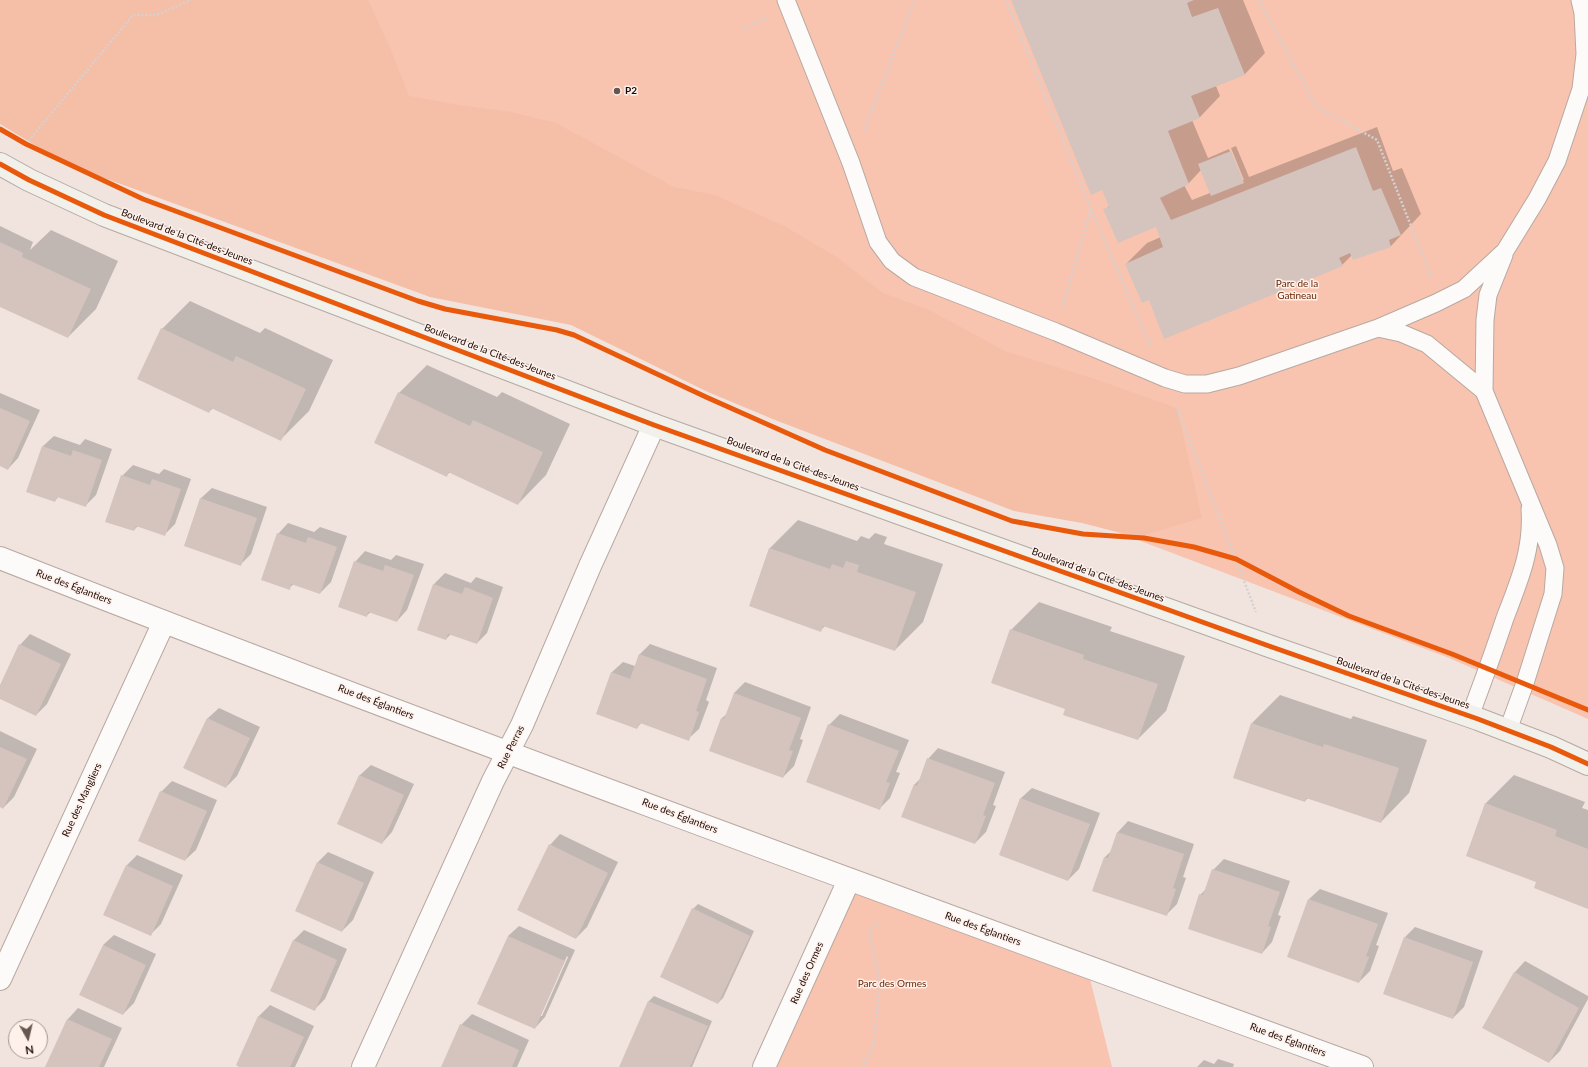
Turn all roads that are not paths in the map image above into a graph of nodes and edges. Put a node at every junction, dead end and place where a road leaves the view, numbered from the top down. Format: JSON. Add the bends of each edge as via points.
{"nodes":[{"id":1,"x":786,"y":0,"type":"edge"},
{"id":2,"x":1580,"y":0,"type":"edge"},
{"id":3,"x":0,"y":164,"type":"edge"},
{"id":4,"x":1505,"y":251,"type":"junction"},
{"id":5,"x":1378,"y":328,"type":"junction"},
{"id":6,"x":1484,"y":391,"type":"junction"},
{"id":7,"x":654,"y":425,"type":"junction"},
{"id":8,"x":1529,"y":501,"type":"junction"},
{"id":9,"x":0,"y":558,"type":"edge"},
{"id":10,"x":164,"y":622,"type":"junction"},
{"id":11,"x":1470,"y":716,"type":"junction"},
{"id":12,"x":1508,"y":730,"type":"junction"},
{"id":13,"x":508,"y":752,"type":"junction"},
{"id":14,"x":1588,"y":764,"type":"edge"},
{"id":15,"x":849,"y":880,"type":"junction"},
{"id":16,"x":0,"y":979,"type":"edge"},
{"id":17,"x":363,"y":1067,"type":"edge"},
{"id":18,"x":764,"y":1067,"type":"edge"},
{"id":19,"x":1362,"y":1067,"type":"edge"}],
"edges":[{"from":1,"to":5,"type":"lane","via":[[851,163],[878,242],[892,262],[914,277],[1185,384],[1207,384],[1239,376]]},
{"from":2,"to":4,"type":"lane","via":[[1585,54],[1581,89],[1557,160]]},
{"from":3,"to":7,"type":"street","name":"Boulevard de la Cité-des-Jeunes","via":[[104,215]]},
{"from":4,"to":5,"type":"lane","via":[[1464,289]]},
{"from":4,"to":6,"type":"lane","via":[[1488,295]]},
{"from":5,"to":6,"type":"lane","via":[[1400,333],[1427,344]]},
{"from":6,"to":8,"type":"lane"},
{"from":7,"to":11,"type":"street","name":"Boulevard de la Cité-des-Jeunes"},
{"from":7,"to":13,"type":"street","name":"Rue Perras"},
{"from":8,"to":11,"type":"lane","via":[[1529,548]]},
{"from":8,"to":12,"type":"lane","via":[[1555,568],[1553,594]]},
{"from":9,"to":10,"type":"street","name":"Rue des Églantiers"},
{"from":10,"to":13,"type":"street","name":"Rue des Églantiers"},
{"from":10,"to":16,"type":"street","name":"Rue des Mangliers"},
{"from":11,"to":12,"type":"street","name":"Boulevard de la Cité-des-Jeunes"},
{"from":12,"to":14,"type":"street","name":"Boulevard de la Cité-des-Jeunes"},
{"from":13,"to":15,"type":"street","name":"Rue des Églantiers"},
{"from":13,"to":17,"type":"street","name":"Rue Perras"},
{"from":15,"to":18,"type":"street","name":"Rue des Ormes"},
{"from":15,"to":19,"type":"street","name":"Rue des Églantiers"}]}
